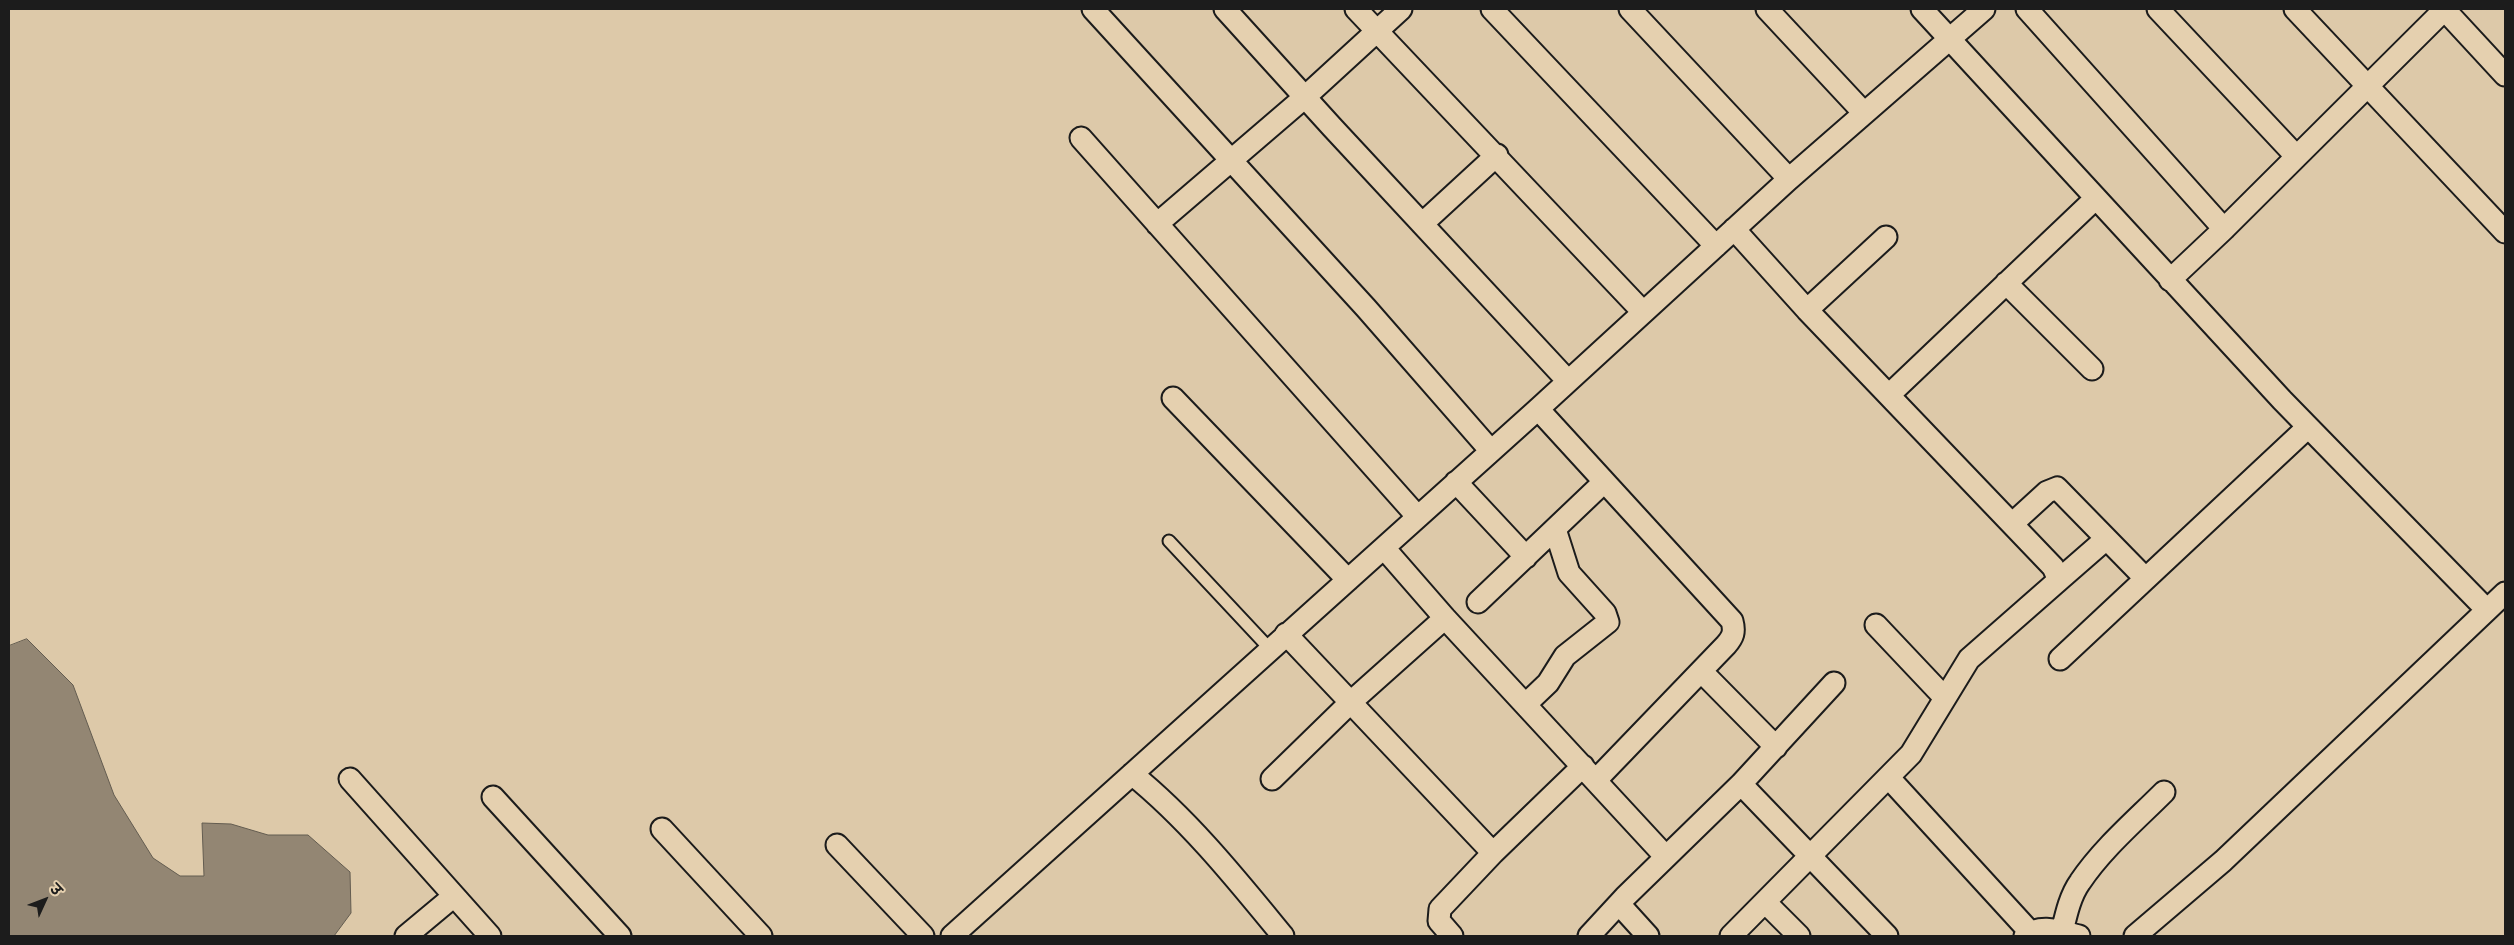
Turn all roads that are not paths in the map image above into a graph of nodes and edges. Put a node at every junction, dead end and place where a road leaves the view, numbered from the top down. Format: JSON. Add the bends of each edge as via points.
{"nodes":[{"id":1,"x":1093,"y":9,"type":"edge"},
{"id":2,"x":1225,"y":9,"type":"edge"},
{"id":3,"x":1356,"y":9,"type":"edge"},
{"id":4,"x":1401,"y":9,"type":"edge"},
{"id":5,"x":1492,"y":9,"type":"edge"},
{"id":6,"x":1630,"y":9,"type":"edge"},
{"id":7,"x":1767,"y":9,"type":"edge"},
{"id":8,"x":1922,"y":9,"type":"edge"},
{"id":9,"x":1984,"y":9,"type":"edge"},
{"id":10,"x":2026,"y":9,"type":"edge"},
{"id":11,"x":2158,"y":9,"type":"edge"},
{"id":12,"x":2296,"y":9,"type":"edge"},
{"id":13,"x":2444,"y":9,"type":"edge"},
{"id":14,"x":1377,"y":30,"type":"junction"},
{"id":15,"x":1950,"y":39,"type":"junction"},
{"id":16,"x":2505,"y":74,"type":"edge"},
{"id":17,"x":2366,"y":85,"type":"junction"},
{"id":18,"x":1305,"y":97,"type":"junction"},
{"id":19,"x":1864,"y":113,"type":"junction"},
{"id":20,"x":1081,"y":138,"type":"dead end"},
{"id":21,"x":1497,"y":155,"type":"junction"},
{"id":22,"x":2296,"y":156,"type":"junction"},
{"id":23,"x":1233,"y":160,"type":"junction"},
{"id":24,"x":1789,"y":179,"type":"junction"},
{"id":25,"x":2096,"y":198,"type":"junction"},
{"id":26,"x":1157,"y":224,"type":"junction"},
{"id":27,"x":1422,"y":224,"type":"junction"},
{"id":28,"x":2224,"y":229,"type":"junction"},
{"id":29,"x":1734,"y":230,"type":"junction"},
{"id":30,"x":2505,"y":232,"type":"edge"},
{"id":31,"x":1886,"y":237,"type":"dead end"},
{"id":32,"x":1716,"y":246,"type":"junction"},
{"id":33,"x":2170,"y":280,"type":"junction"},
{"id":34,"x":2006,"y":283,"type":"junction"},
{"id":35,"x":1807,"y":310,"type":"junction"},
{"id":36,"x":1643,"y":312,"type":"junction"},
{"id":37,"x":2092,"y":369,"type":"dead end"},
{"id":38,"x":1568,"y":381,"type":"junction"},
{"id":39,"x":1889,"y":396,"type":"junction"},
{"id":40,"x":1173,"y":398,"type":"dead end"},
{"id":41,"x":1538,"y":409,"type":"junction"},
{"id":42,"x":2308,"y":427,"type":"junction"},
{"id":43,"x":1491,"y":451,"type":"junction"},
{"id":44,"x":1456,"y":482,"type":"junction"},
{"id":45,"x":1604,"y":482,"type":"junction"},
{"id":46,"x":1418,"y":516,"type":"junction"},
{"id":47,"x":2012,"y":524,"type":"junction"},
{"id":48,"x":1554,"y":529,"type":"junction"},
{"id":49,"x":2106,"y":539,"type":"junction"},
{"id":50,"x":1169,"y":541,"type":"dead end"},
{"id":51,"x":1384,"y":548,"type":"junction"},
{"id":52,"x":1526,"y":557,"type":"junction"},
{"id":53,"x":2146,"y":578,"type":"junction"},
{"id":54,"x":1348,"y":580,"type":"junction"},
{"id":55,"x":2060,"y":580,"type":"junction"},
{"id":56,"x":2505,"y":593,"type":"edge"},
{"id":57,"x":1478,"y":602,"type":"dead end"},
{"id":58,"x":2487,"y":610,"type":"junction"},
{"id":59,"x":1445,"y":618,"type":"junction"},
{"id":60,"x":1876,"y":625,"type":"dead end"},
{"id":61,"x":1286,"y":634,"type":"junction"},
{"id":62,"x":1270,"y":649,"type":"junction"},
{"id":63,"x":2060,"y":659,"type":"dead end"},
{"id":64,"x":1701,"y":671,"type":"junction"},
{"id":65,"x":1834,"y":683,"type":"dead end"},
{"id":66,"x":1945,"y":698,"type":"junction"},
{"id":67,"x":1352,"y":701,"type":"junction"},
{"id":68,"x":1526,"y":704,"type":"junction"},
{"id":69,"x":1776,"y":747,"type":"junction"},
{"id":70,"x":1590,"y":773,"type":"junction"},
{"id":71,"x":1132,"y":774,"type":"junction"},
{"id":72,"x":1889,"y":778,"type":"junction"},
{"id":73,"x":350,"y":779,"type":"dead end"},
{"id":74,"x":1272,"y":779,"type":"dead end"},
{"id":75,"x":1742,"y":784,"type":"junction"},
{"id":76,"x":2164,"y":792,"type":"dead end"},
{"id":77,"x":493,"y":797,"type":"dead end"},
{"id":78,"x":662,"y":829,"type":"dead end"},
{"id":79,"x":837,"y":845,"type":"dead end"},
{"id":80,"x":1493,"y":853,"type":"junction"},
{"id":81,"x":1810,"y":856,"type":"junction"},
{"id":82,"x":1666,"y":857,"type":"junction"},
{"id":83,"x":454,"y":896,"type":"junction"},
{"id":84,"x":1765,"y":902,"type":"junction"},
{"id":85,"x":1619,"y":904,"type":"junction"},
{"id":86,"x":2028,"y":934,"type":"edge"},
{"id":87,"x":2070,"y":934,"type":"edge"},
{"id":88,"x":406,"y":936,"type":"edge"},
{"id":89,"x":490,"y":936,"type":"edge"},
{"id":90,"x":620,"y":936,"type":"edge"},
{"id":91,"x":761,"y":936,"type":"edge"},
{"id":92,"x":923,"y":936,"type":"edge"},
{"id":93,"x":952,"y":936,"type":"edge"},
{"id":94,"x":1283,"y":936,"type":"edge"},
{"id":95,"x":1452,"y":936,"type":"edge"},
{"id":96,"x":1589,"y":936,"type":"edge"},
{"id":97,"x":1648,"y":936,"type":"edge"},
{"id":98,"x":1731,"y":936,"type":"edge"},
{"id":99,"x":1799,"y":936,"type":"edge"},
{"id":100,"x":1887,"y":936,"type":"edge"},
{"id":101,"x":2135,"y":936,"type":"edge"}],
"edges":[{"from":1,"to":23,"type":"street"},
{"from":2,"to":18,"type":"street"},
{"from":3,"to":14,"type":"street"},
{"from":4,"to":14,"type":"street"},
{"from":5,"to":32,"type":"street"},
{"from":6,"to":24,"type":"street"},
{"from":7,"to":19,"type":"street"},
{"from":8,"to":15,"type":"street"},
{"from":9,"to":15,"type":"street"},
{"from":10,"to":28,"type":"street"},
{"from":11,"to":22,"type":"street"},
{"from":12,"to":17,"type":"street"},
{"from":13,"to":16,"type":"street"},
{"from":13,"to":17,"type":"street"},
{"from":14,"to":18,"type":"street"},
{"from":14,"to":21,"type":"street"},
{"from":15,"to":19,"type":"street"},
{"from":15,"to":25,"type":"street"},
{"from":17,"to":22,"type":"street"},
{"from":17,"to":30,"type":"street"},
{"from":18,"to":23,"type":"street"},
{"from":18,"to":27,"type":"street"},
{"from":19,"to":24,"type":"street"},
{"from":20,"to":26,"type":"street"},
{"from":21,"to":27,"type":"street"},
{"from":21,"to":36,"type":"street"},
{"from":22,"to":28,"type":"street"},
{"from":23,"to":26,"type":"street"},
{"from":23,"to":43,"type":"street"},
{"from":24,"to":29,"type":"street"},
{"from":25,"to":33,"type":"street"},
{"from":25,"to":34,"type":"street"},
{"from":26,"to":46,"type":"street"},
{"from":27,"to":38,"type":"street"},
{"from":28,"to":33,"type":"street"},
{"from":29,"to":32,"type":"street"},
{"from":29,"to":35,"type":"street"},
{"from":31,"to":35,"type":"street"},
{"from":32,"to":36,"type":"street"},
{"from":33,"to":42,"type":"street"},
{"from":34,"to":37,"type":"street"},
{"from":34,"to":39,"type":"street"},
{"from":35,"to":39,"type":"street"},
{"from":36,"to":38,"type":"street"},
{"from":38,"to":41,"type":"street"},
{"from":39,"to":47,"type":"street"},
{"from":40,"to":54,"type":"street"},
{"from":41,"to":43,"type":"street"},
{"from":41,"to":45,"type":"street"},
{"from":42,"to":53,"type":"street"},
{"from":42,"to":58,"type":"street"},
{"from":43,"to":44,"type":"street"},
{"from":44,"to":46,"type":"street"},
{"from":44,"to":52,"type":"street"},
{"from":45,"to":48,"type":"street"},
{"from":45,"to":64,"type":"street","via":[[1732,621],[1732,638]]},
{"from":46,"to":51,"type":"street"},
{"from":47,"to":49,"type":"street","via":[[2047,492],[2056,488]]},
{"from":47,"to":55,"type":"street","via":[[2053,567]]},
{"from":48,"to":52,"type":"street"},
{"from":48,"to":68,"type":"street","via":[[1569,573],[1605,613],[1608,622],[1565,656],[1548,683]]},
{"from":49,"to":53,"type":"street"},
{"from":49,"to":55,"type":"street"},
{"from":50,"to":62,"type":"lane"},
{"from":51,"to":54,"type":"street"},
{"from":51,"to":59,"type":"street"},
{"from":52,"to":57,"type":"street"},
{"from":53,"to":63,"type":"street"},
{"from":54,"to":61,"type":"street"},
{"from":55,"to":66,"type":"street","via":[[1969,659]]},
{"from":56,"to":58,"type":"street"},
{"from":58,"to":101,"type":"street","via":[[2223,861]]},
{"from":59,"to":67,"type":"street"},
{"from":59,"to":68,"type":"street"},
{"from":60,"to":66,"type":"street"},
{"from":61,"to":62,"type":"street"},
{"from":61,"to":67,"type":"street"},
{"from":62,"to":71,"type":"street"},
{"from":64,"to":69,"type":"street"},
{"from":64,"to":70,"type":"street"},
{"from":65,"to":69,"type":"street"},
{"from":66,"to":72,"type":"street","via":[[1917,746]]},
{"from":67,"to":74,"type":"street"},
{"from":67,"to":80,"type":"street"},
{"from":68,"to":70,"type":"street"},
{"from":69,"to":75,"type":"street"},
{"from":70,"to":80,"type":"street"},
{"from":70,"to":82,"type":"street"},
{"from":71,"to":93,"type":"street"},
{"from":71,"to":94,"type":"street","via":[[1152,789],[1194,832]]},
{"from":72,"to":81,"type":"street"},
{"from":72,"to":86,"type":"street"},
{"from":73,"to":83,"type":"street"},
{"from":75,"to":81,"type":"street"},
{"from":75,"to":82,"type":"street"},
{"from":76,"to":87,"type":"street","via":[[2080,882],[2072,898]]},
{"from":77,"to":90,"type":"street"},
{"from":78,"to":91,"type":"street"},
{"from":79,"to":92,"type":"street"},
{"from":80,"to":95,"type":"street","via":[[1440,909],[1439,921]]},
{"from":81,"to":84,"type":"street"},
{"from":81,"to":100,"type":"street"},
{"from":82,"to":85,"type":"street"},
{"from":83,"to":88,"type":"street"},
{"from":83,"to":89,"type":"street"},
{"from":84,"to":98,"type":"street"},
{"from":84,"to":99,"type":"street"},
{"from":85,"to":96,"type":"street"},
{"from":85,"to":97,"type":"street"},
{"from":86,"to":87,"type":"street","via":[[2046,928]]}]}
